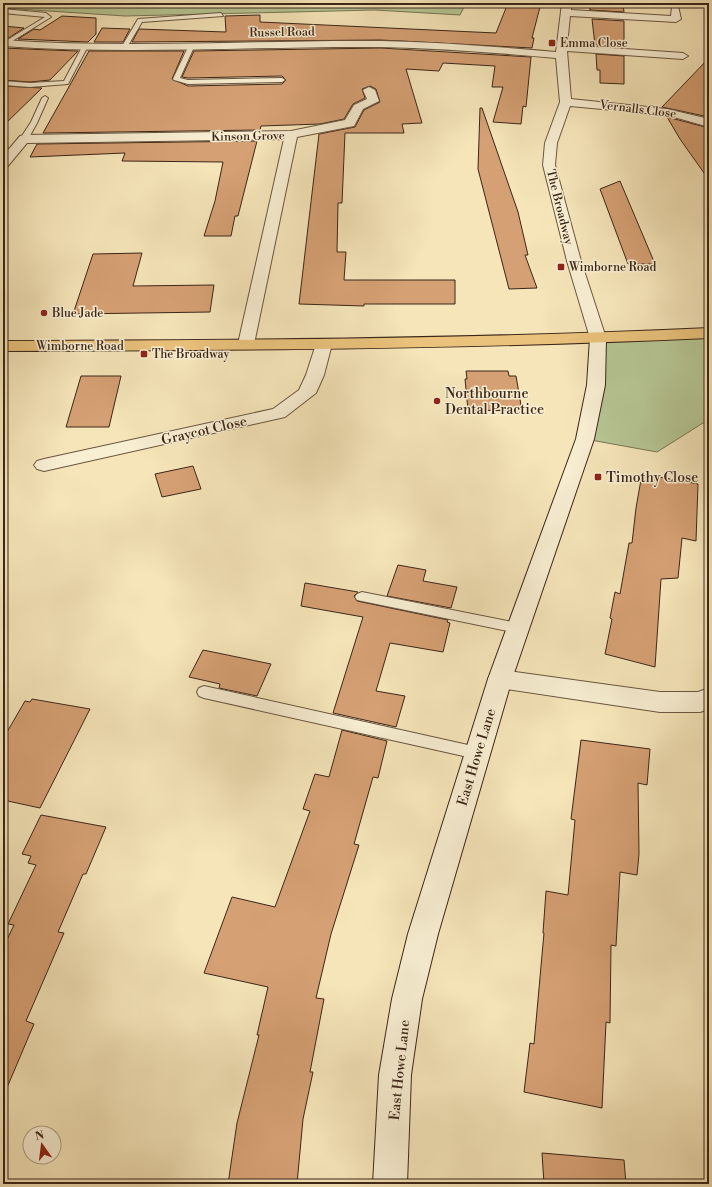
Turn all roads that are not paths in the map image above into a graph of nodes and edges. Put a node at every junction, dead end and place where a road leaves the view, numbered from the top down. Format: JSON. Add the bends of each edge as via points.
{"nodes":[{"id":1,"x":566,"y":8,"type":"edge"},
{"id":2,"x":675,"y":8,"type":"dead end"},
{"id":3,"x":3,"y":11,"type":"edge"},
{"id":4,"x":221,"y":15,"type":"dead end"},
{"id":5,"x":676,"y":19,"type":"junction"},
{"id":6,"x":677,"y":31,"type":"dead end"},
{"id":7,"x":5,"y":43,"type":"edge"},
{"id":8,"x":191,"y":47,"type":"junction"},
{"id":9,"x":84,"y":48,"type":"junction"},
{"id":10,"x":124,"y":48,"type":"junction"},
{"id":11,"x":561,"y":51,"type":"junction"},
{"id":12,"x":683,"y":56,"type":"dead end"},
{"id":13,"x":282,"y":80,"type":"dead end"},
{"id":14,"x":3,"y":83,"type":"edge"},
{"id":15,"x":369,"y":90,"type":"dead end"},
{"id":16,"x":45,"y":98,"type":"dead end"},
{"id":17,"x":566,"y":102,"type":"junction"},
{"id":18,"x":709,"y":123,"type":"edge"},
{"id":19,"x":291,"y":136,"type":"junction"},
{"id":20,"x":24,"y":139,"type":"junction"},
{"id":21,"x":3,"y":164,"type":"edge"},
{"id":22,"x":709,"y":333,"type":"edge"},
{"id":23,"x":598,"y":338,"type":"junction"},
{"id":24,"x":246,"y":344,"type":"junction"},
{"id":25,"x":324,"y":344,"type":"junction"},
{"id":26,"x":3,"y":346,"type":"edge"},
{"id":27,"x":44,"y":465,"type":"dead end"},
{"id":28,"x":362,"y":597,"type":"dead end"},
{"id":29,"x":517,"y":628,"type":"junction"},
{"id":30,"x":500,"y":679,"type":"junction"},
{"id":31,"x":204,"y":692,"type":"dead end"},
{"id":32,"x":709,"y":698,"type":"edge"},
{"id":33,"x":477,"y":753,"type":"junction"},
{"id":34,"x":390,"y":1184,"type":"edge"}],
"edges":[{"from":1,"to":5,"type":"street"},
{"from":1,"to":11,"type":"street","name":"The Broadway"},
{"from":2,"to":5,"type":"street"},
{"from":3,"to":7,"type":"lane","via":[[48,17]]},
{"from":4,"to":10,"type":"lane","via":[[140,20]]},
{"from":5,"to":6,"type":"street"},
{"from":7,"to":9,"type":"street","name":"Russel Road"},
{"from":8,"to":10,"type":"street","name":"Russel Road"},
{"from":8,"to":11,"type":"street","name":"Russel Road","via":[[357,44]]},
{"from":8,"to":13,"type":"lane","via":[[176,79],[188,82]]},
{"from":9,"to":10,"type":"street","name":"Russel Road"},
{"from":9,"to":14,"type":"lane","via":[[66,83]]},
{"from":11,"to":12,"type":"street","name":"Russel Road"},
{"from":11,"to":17,"type":"street","name":"The Broadway"},
{"from":15,"to":19,"type":"street","via":[[373,101],[358,107],[350,123]]},
{"from":16,"to":20,"type":"lane"},
{"from":17,"to":18,"type":"street","name":"Vernalls Close","via":[[667,112]]},
{"from":17,"to":23,"type":"street","name":"The Broadway","via":[[551,143],[549,165],[574,261]]},
{"from":19,"to":20,"type":"street","name":"Kinson Grove"},
{"from":19,"to":24,"type":"street","name":"Kinson Grove"},
{"from":20,"to":21,"type":"street"},
{"from":22,"to":23,"type":"main road","name":"Wimborne Road"},
{"from":23,"to":25,"type":"main road","name":"Wimborne Road"},
{"from":23,"to":29,"type":"street","name":"East Howe Lane","via":[[596,385],[585,439]]},
{"from":24,"to":25,"type":"main road","name":"Wimborne Road"},
{"from":24,"to":26,"type":"main road","name":"Wimborne Road"},
{"from":25,"to":27,"type":"street","name":"Graycot Close","via":[[307,393],[279,413]]},
{"from":28,"to":29,"type":"lane"},
{"from":29,"to":30,"type":"street","name":"East Howe Lane"},
{"from":30,"to":32,"type":"street","via":[[660,702],[700,702]]},
{"from":30,"to":33,"type":"street","name":"East Howe Lane"},
{"from":31,"to":33,"type":"lane"},
{"from":33,"to":34,"type":"street","name":"East Howe Lane","via":[[423,934],[407,999],[395,1074]]}]}
